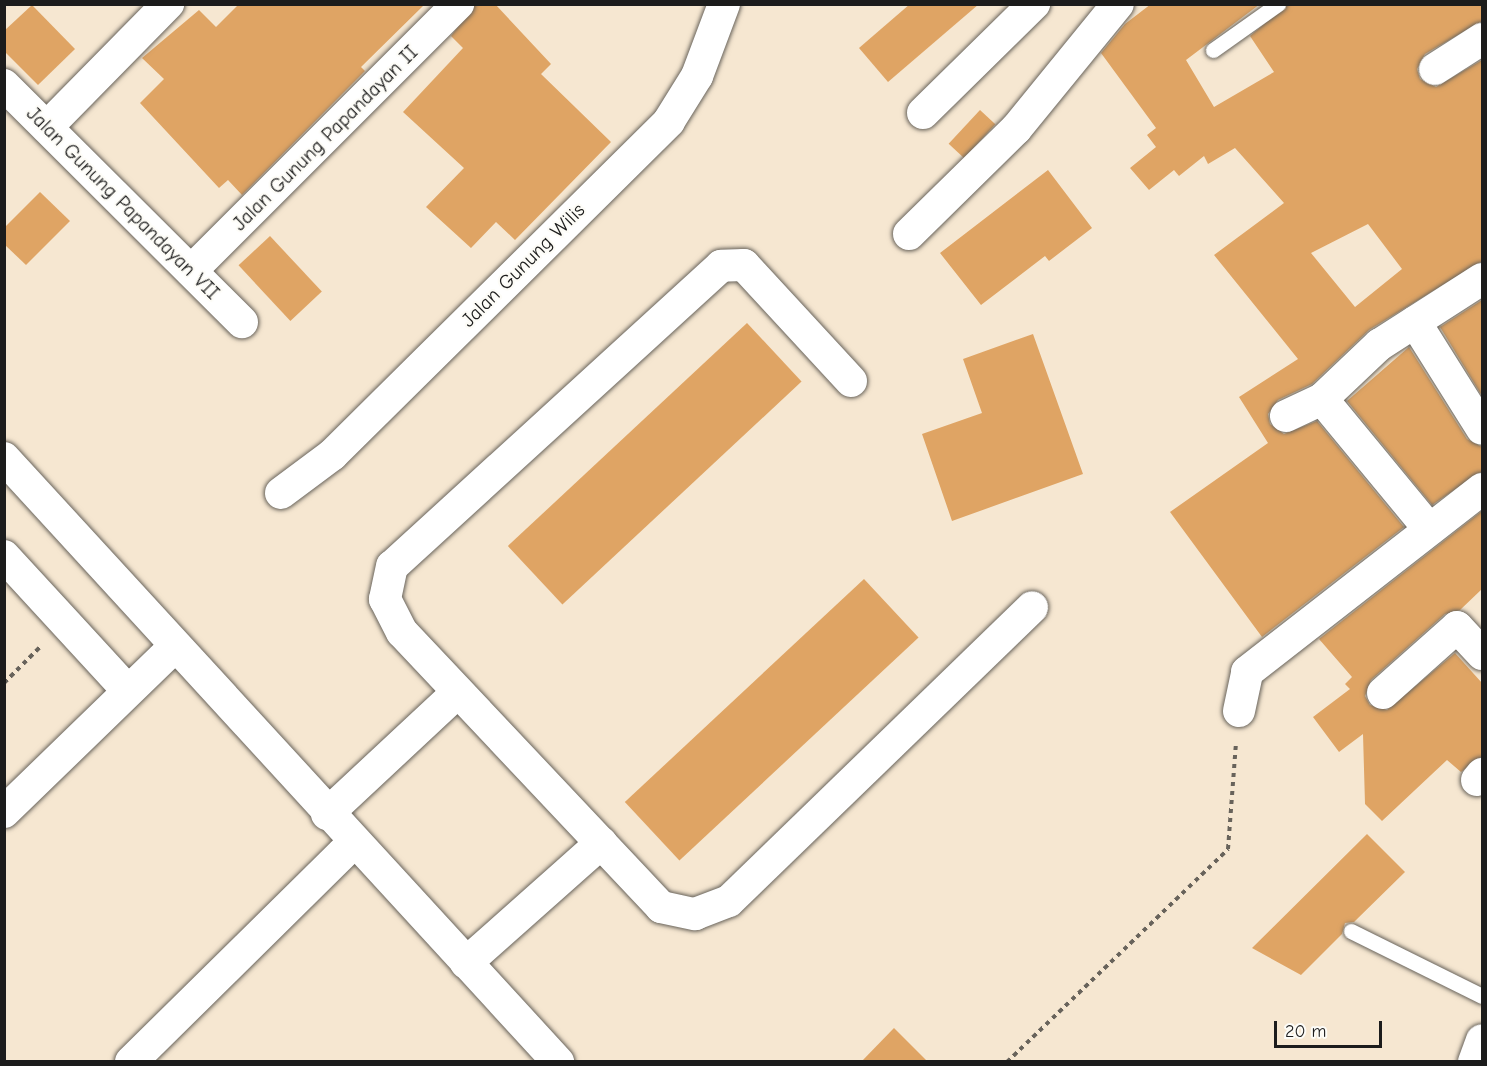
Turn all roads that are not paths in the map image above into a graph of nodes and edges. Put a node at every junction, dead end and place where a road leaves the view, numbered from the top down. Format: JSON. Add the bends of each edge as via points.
{"nodes":[{"id":1,"x":168,"y":4,"type":"edge"},
{"id":2,"x":458,"y":4,"type":"edge"},
{"id":3,"x":724,"y":4,"type":"edge"},
{"id":4,"x":1034,"y":4,"type":"edge"},
{"id":5,"x":1118,"y":4,"type":"edge"},
{"id":6,"x":1278,"y":4,"type":"edge"},
{"id":7,"x":1482,"y":39,"type":"edge"},
{"id":8,"x":1213,"y":50,"type":"dead end"},
{"id":9,"x":1435,"y":69,"type":"dead end"},
{"id":10,"x":4,"y":85,"type":"edge"},
{"id":11,"x":923,"y":114,"type":"dead end"},
{"id":12,"x":47,"y":127,"type":"junction"},
{"id":13,"x":909,"y":234,"type":"dead end"},
{"id":14,"x":191,"y":271,"type":"junction"},
{"id":15,"x":1482,"y":279,"type":"edge"},
{"id":16,"x":242,"y":322,"type":"dead end"},
{"id":17,"x":1415,"y":322,"type":"junction"},
{"id":18,"x":851,"y":381,"type":"dead end"},
{"id":19,"x":1322,"y":399,"type":"junction"},
{"id":20,"x":1286,"y":416,"type":"dead end"},
{"id":21,"x":1482,"y":429,"type":"edge"},
{"id":22,"x":4,"y":458,"type":"edge"},
{"id":23,"x":1482,"y":489,"type":"edge"},
{"id":24,"x":281,"y":493,"type":"dead end"},
{"id":25,"x":1429,"y":529,"type":"junction"},
{"id":26,"x":4,"y":556,"type":"edge"},
{"id":27,"x":1032,"y":608,"type":"dead end"},
{"id":28,"x":174,"y":647,"type":"junction"},
{"id":29,"x":1482,"y":654,"type":"edge"},
{"id":30,"x":128,"y":691,"type":"junction"},
{"id":31,"x":458,"y":692,"type":"junction"},
{"id":32,"x":1383,"y":693,"type":"dead end"},
{"id":33,"x":1239,"y":711,"type":"road end"},
{"id":34,"x":4,"y":812,"type":"edge"},
{"id":35,"x":327,"y":814,"type":"junction"},
{"id":36,"x":354,"y":842,"type":"junction"},
{"id":37,"x":601,"y":843,"type":"junction"},
{"id":38,"x":1351,"y":931,"type":"dead end"},
{"id":39,"x":466,"y":963,"type":"junction"},
{"id":40,"x":1482,"y":996,"type":"edge"},
{"id":41,"x":1482,"y":1040,"type":"edge"},
{"id":42,"x":131,"y":1062,"type":"edge"},
{"id":43,"x":558,"y":1062,"type":"edge"},
{"id":44,"x":1474,"y":1062,"type":"edge"}],
"edges":[{"from":1,"to":12,"type":"street"},
{"from":2,"to":14,"type":"street","name":"Jalan Gunung Papandayan II"},
{"from":3,"to":24,"type":"street","name":"Jalan Gunung Wilis","via":[[698,76],[669,121],[332,455]]},
{"from":4,"to":11,"type":"street"},
{"from":5,"to":13,"type":"street","via":[[1016,129]]},
{"from":6,"to":8,"type":"lane"},
{"from":7,"to":9,"type":"street"},
{"from":10,"to":12,"type":"street","name":"Jalan Gunung Papandayan VII"},
{"from":12,"to":14,"type":"street","name":"Jalan Gunung Papandayan VII"},
{"from":14,"to":16,"type":"street","name":"Jalan Gunung Papandayan VII"},
{"from":15,"to":17,"type":"street"},
{"from":17,"to":19,"type":"street","via":[[1379,345]]},
{"from":17,"to":21,"type":"street"},
{"from":18,"to":31,"type":"street","via":[[744,265],[721,266],[392,566],[385,599],[402,632]]},
{"from":19,"to":20,"type":"street"},
{"from":19,"to":25,"type":"street"},
{"from":22,"to":28,"type":"street"},
{"from":23,"to":25,"type":"street"},
{"from":25,"to":33,"type":"street","via":[[1247,672]]},
{"from":26,"to":30,"type":"street"},
{"from":27,"to":37,"type":"street","via":[[729,901],[695,914],[661,907]]},
{"from":28,"to":30,"type":"street"},
{"from":28,"to":35,"type":"street"},
{"from":29,"to":32,"type":"street","via":[[1457,627]]},
{"from":30,"to":34,"type":"street"},
{"from":31,"to":35,"type":"street"},
{"from":31,"to":37,"type":"street"},
{"from":35,"to":36,"type":"street"},
{"from":36,"to":39,"type":"street"},
{"from":36,"to":42,"type":"street"},
{"from":37,"to":39,"type":"street"},
{"from":38,"to":40,"type":"lane"},
{"from":39,"to":43,"type":"street"},
{"from":41,"to":44,"type":"street"}]}
